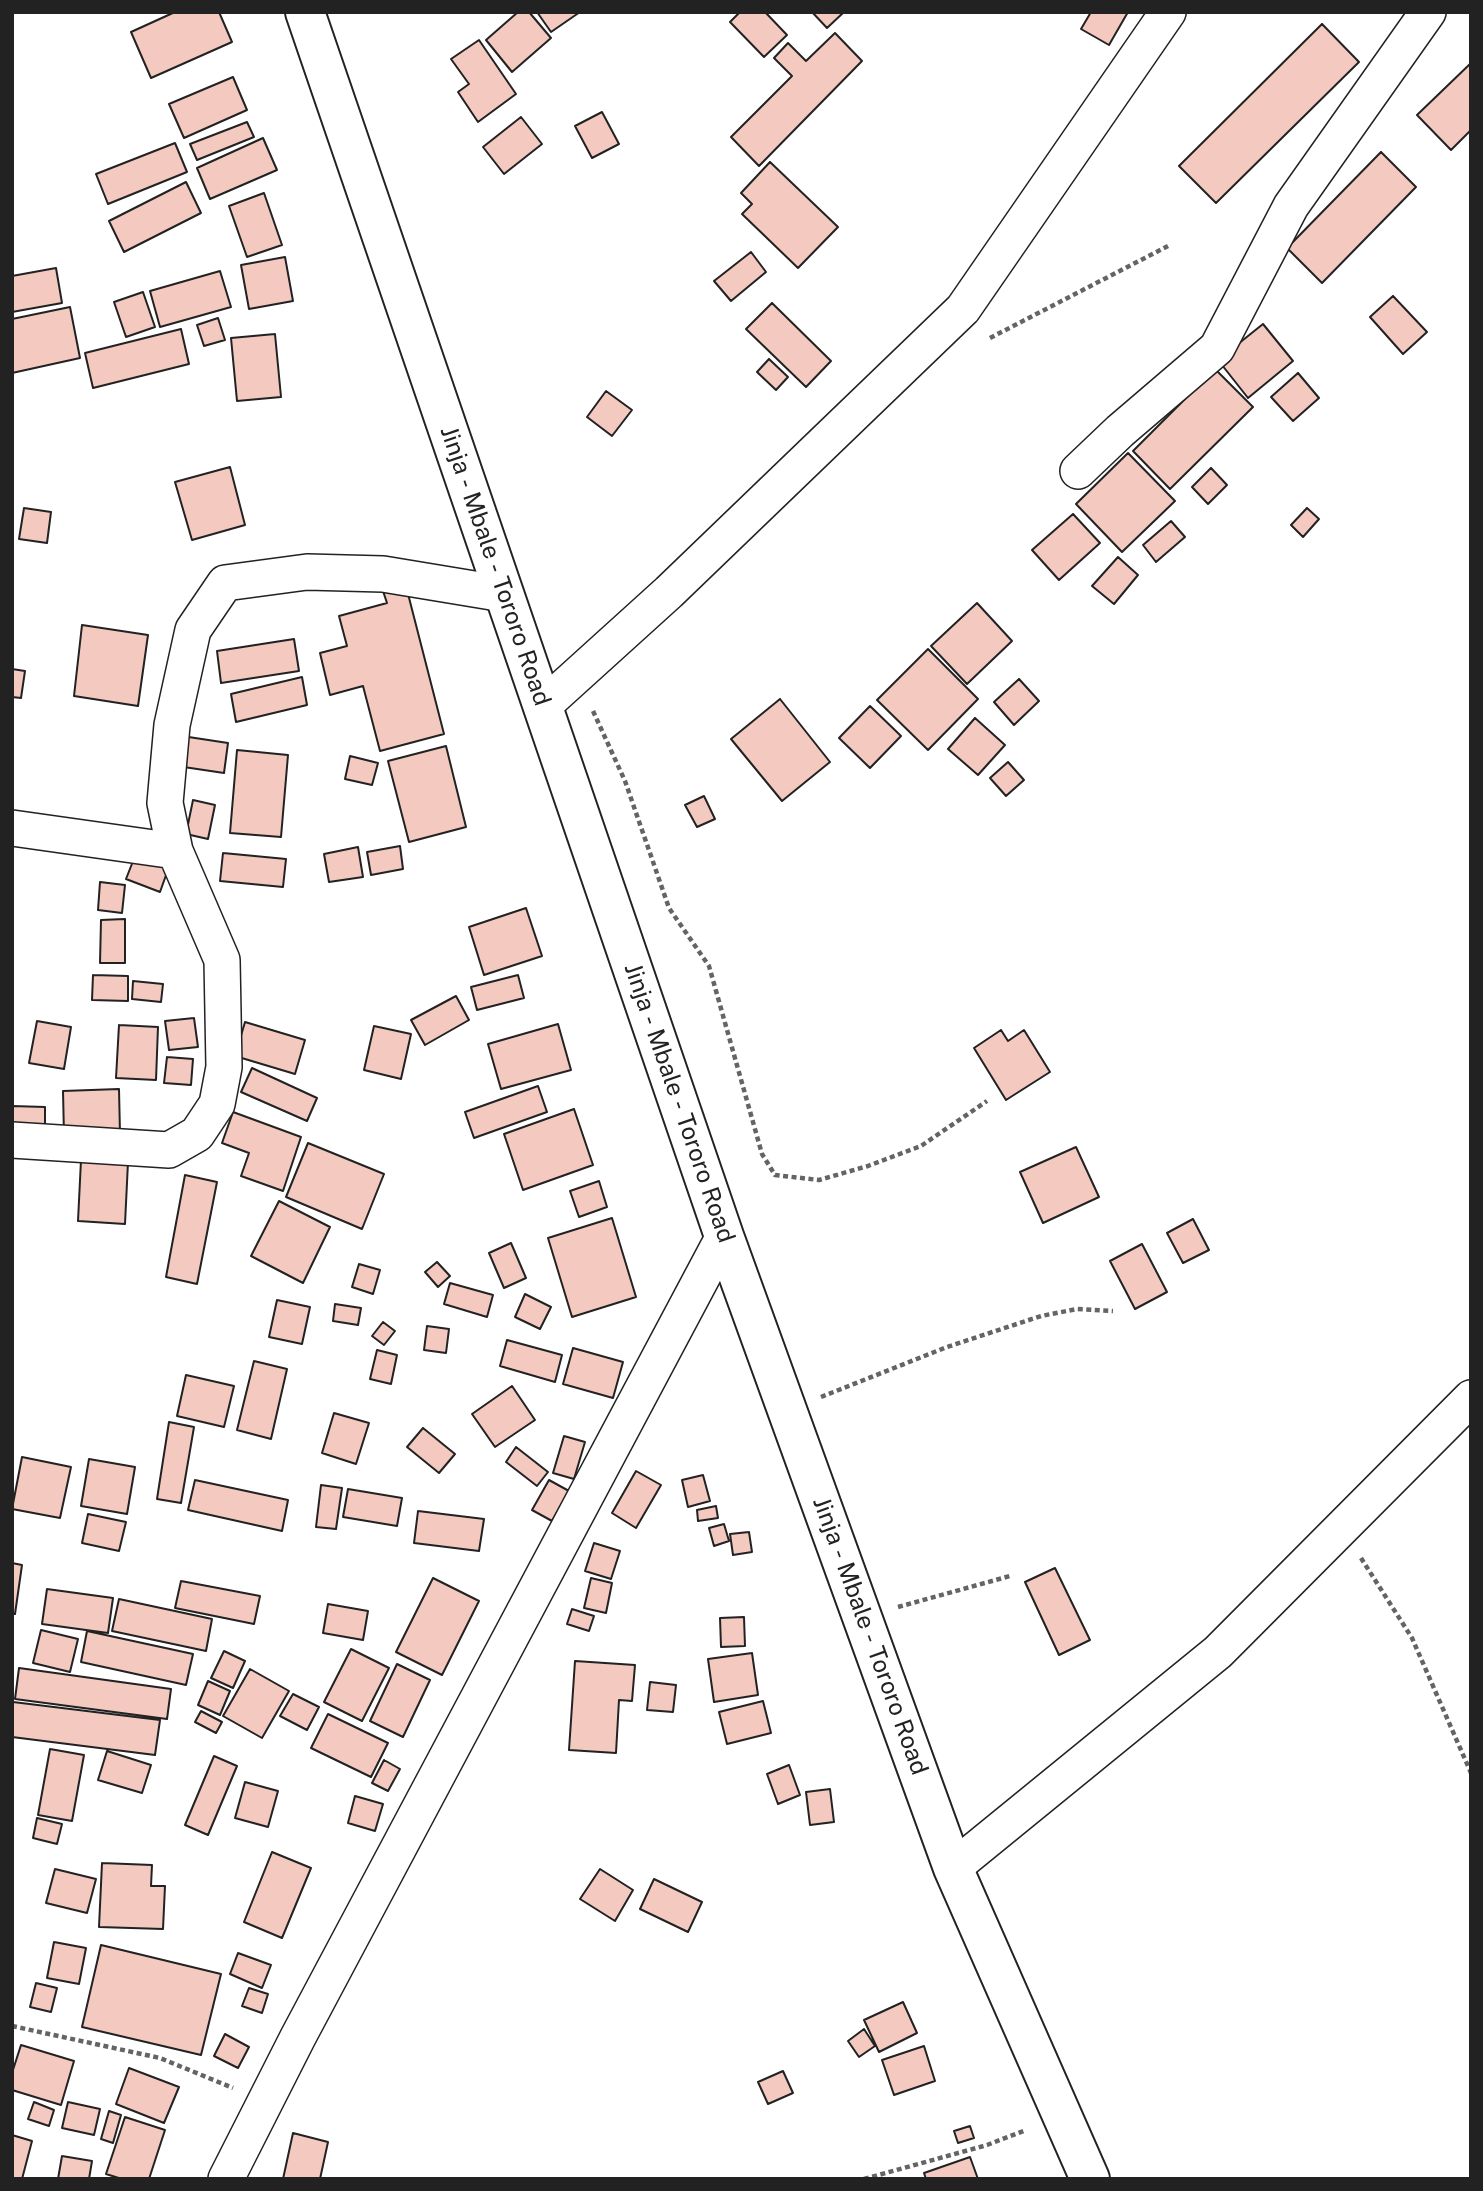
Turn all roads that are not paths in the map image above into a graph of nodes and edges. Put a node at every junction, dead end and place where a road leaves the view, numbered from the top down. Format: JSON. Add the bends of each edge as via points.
{"nodes":[{"id":1,"x":305,"y":12,"type":"edge"},
{"id":2,"x":1168,"y":12,"type":"edge"},
{"id":3,"x":1428,"y":12,"type":"edge"},
{"id":4,"x":1078,"y":471,"type":"dead end"},
{"id":5,"x":505,"y":594,"type":"junction"},
{"id":6,"x":542,"y":707,"type":"junction"},
{"id":7,"x":12,"y":828,"type":"edge"},
{"id":8,"x":175,"y":851,"type":"junction"},
{"id":9,"x":12,"y":1140,"type":"edge"},
{"id":10,"x":724,"y":1236,"type":"junction"},
{"id":11,"x":1471,"y":1398,"type":"edge"},
{"id":12,"x":953,"y":1868,"type":"junction"},
{"id":13,"x":226,"y":2179,"type":"edge"},
{"id":14,"x":1090,"y":2179,"type":"edge"}],
"edges":[{"from":1,"to":5,"type":"main road","name":"Jinja - Mbale - Tororo Road"},
{"from":2,"to":6,"type":"street","via":[[963,309],[669,592]]},
{"from":3,"to":4,"type":"street","via":[[1291,206],[1217,348]]},
{"from":5,"to":6,"type":"main road","name":"Jinja - Mbale - Tororo Road"},
{"from":5,"to":8,"type":"street","via":[[383,574],[306,572],[225,583],[193,629],[172,725],[164,803]]},
{"from":6,"to":10,"type":"main road","name":"Jinja - Mbale - Tororo Road"},
{"from":7,"to":8,"type":"street"},
{"from":8,"to":9,"type":"street","via":[[222,960],[225,1067],[216,1104],[197,1134],[169,1150]]},
{"from":10,"to":12,"type":"main road","name":"Jinja - Mbale - Tororo Road"},
{"from":10,"to":13,"type":"street"},
{"from":11,"to":12,"type":"street","via":[[1218,1652]]},
{"from":12,"to":14,"type":"main road","name":"Jinja - Mbale - Tororo Road"}]}
